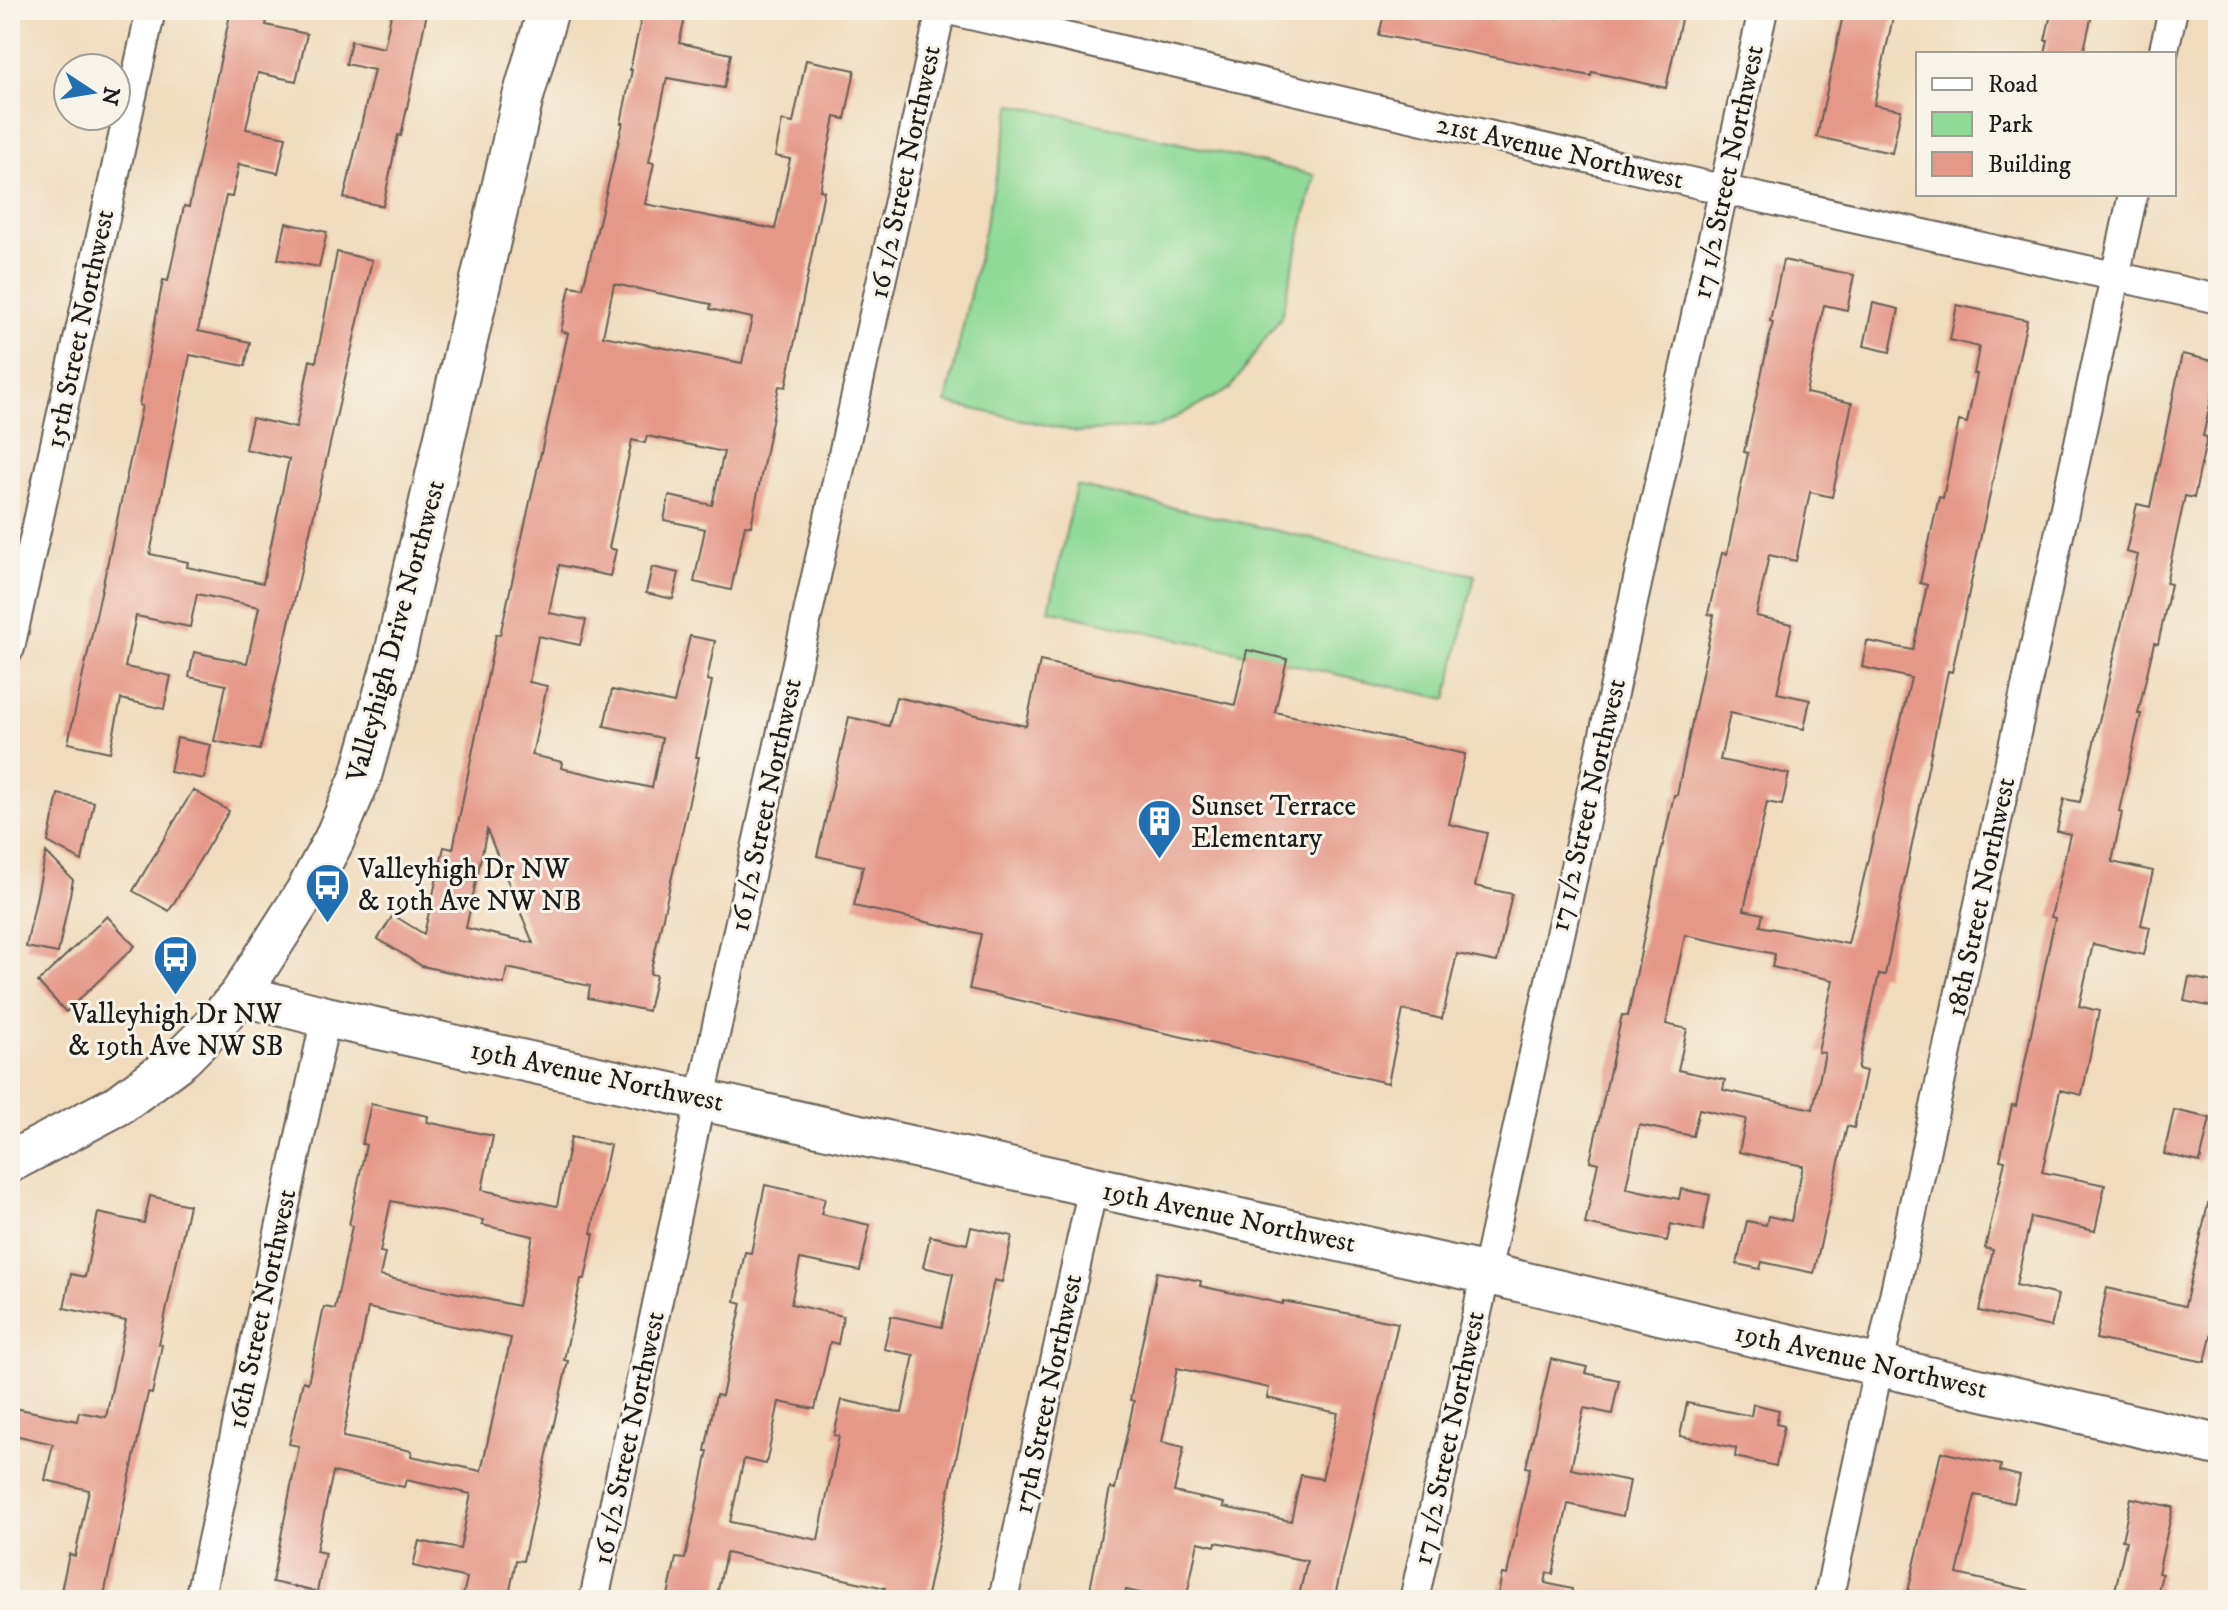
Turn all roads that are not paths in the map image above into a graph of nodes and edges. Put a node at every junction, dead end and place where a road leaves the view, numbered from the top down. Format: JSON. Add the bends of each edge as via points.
{"nodes":[{"id":1,"x":151,"y":10,"type":"edge"},
{"id":2,"x":548,"y":10,"type":"edge"},
{"id":3,"x":941,"y":10,"type":"edge"},
{"id":4,"x":949,"y":10,"type":"edge"},
{"id":5,"x":1763,"y":10,"type":"edge"},
{"id":6,"x":2173,"y":10,"type":"edge"},
{"id":7,"x":2163,"y":52,"type":"edge"},
{"id":8,"x":1725,"y":190,"type":"junction"},
{"id":9,"x":2133,"y":196,"type":"edge"},
{"id":10,"x":2114,"y":277,"type":"junction"},
{"id":11,"x":2218,"y":299,"type":"edge"},
{"id":12,"x":10,"y":648,"type":"edge"},
{"id":13,"x":240,"y":995,"type":"junction"},
{"id":14,"x":326,"y":1017,"type":"junction"},
{"id":15,"x":701,"y":1098,"type":"junction"},
{"id":16,"x":10,"y":1162,"type":"edge"},
{"id":17,"x":1093,"y":1187,"type":"junction"},
{"id":18,"x":1484,"y":1273,"type":"junction"},
{"id":19,"x":1881,"y":1365,"type":"junction"},
{"id":20,"x":2218,"y":1445,"type":"edge"},
{"id":21,"x":199,"y":1600,"type":"edge"},
{"id":22,"x":594,"y":1600,"type":"edge"},
{"id":23,"x":1003,"y":1600,"type":"edge"},
{"id":24,"x":1414,"y":1600,"type":"edge"},
{"id":25,"x":1828,"y":1600,"type":"edge"}],
"edges":[{"from":1,"to":12,"type":"street","name":"15th Street Northwest"},
{"from":2,"to":13,"type":"street","name":"Valleyhigh Drive Northwest","via":[[365,763],[334,840]]},
{"from":3,"to":15,"type":"street","name":"16 1/2 Street Northwest"},
{"from":4,"to":8,"type":"street","name":"21st Avenue Northwest"},
{"from":5,"to":8,"type":"street","name":"17 1/2 Street Northwest"},
{"from":6,"to":7,"type":"street"},
{"from":8,"to":10,"type":"street","name":"21st Avenue Northwest"},
{"from":8,"to":18,"type":"street","name":"17 1/2 Street Northwest"},
{"from":9,"to":10,"type":"street","name":"18th Street Northwest"},
{"from":10,"to":11,"type":"street","name":"21st Avenue Northwest"},
{"from":10,"to":19,"type":"street","name":"18th Street Northwest"},
{"from":13,"to":14,"type":"street","name":"19th Avenue Northwest"},
{"from":13,"to":16,"type":"street","name":"Valleyhigh Drive Northwest","via":[[208,1032],[147,1086]]},
{"from":14,"to":15,"type":"street","name":"19th Avenue Northwest"},
{"from":14,"to":21,"type":"street","name":"16th Street Northwest"},
{"from":15,"to":17,"type":"street","name":"19th Avenue Northwest"},
{"from":15,"to":22,"type":"street","name":"16 1/2 Street Northwest"},
{"from":17,"to":18,"type":"street","name":"19th Avenue Northwest"},
{"from":17,"to":23,"type":"street","name":"17th Street Northwest"},
{"from":18,"to":19,"type":"street","name":"19th Avenue Northwest"},
{"from":18,"to":24,"type":"street","name":"17 1/2 Street Northwest"},
{"from":19,"to":20,"type":"street","name":"19th Avenue Northwest"},
{"from":19,"to":25,"type":"street","name":"18th Street Northwest"}]}
